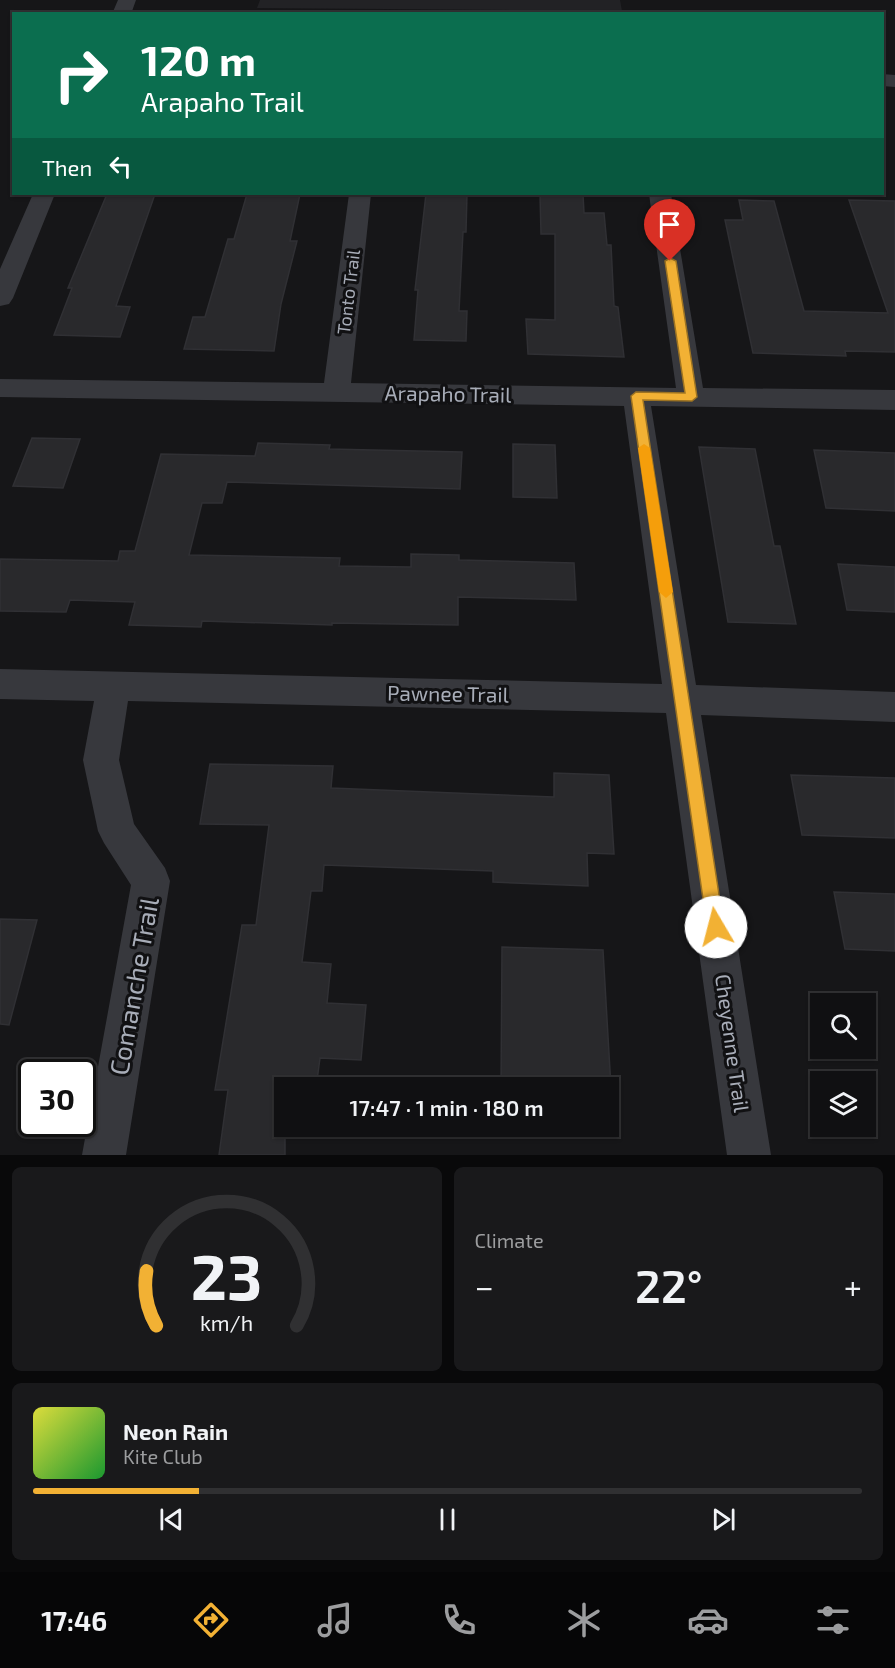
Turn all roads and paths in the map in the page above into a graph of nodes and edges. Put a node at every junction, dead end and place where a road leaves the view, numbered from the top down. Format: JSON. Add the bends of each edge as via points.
{"nodes":[{"id":1,"x":44,"y":195,"type":"edge"},
{"id":2,"x":360,"y":195,"type":"edge"},
{"id":3,"x":660,"y":195,"type":"edge"},
{"id":4,"x":0,"y":298,"type":"edge"},
{"id":5,"x":0,"y":388,"type":"edge"},
{"id":6,"x":337,"y":391,"type":"junction"},
{"id":7,"x":636,"y":396,"type":"junction"},
{"id":8,"x":692,"y":397,"type":"junction"},
{"id":9,"x":895,"y":400,"type":"edge"},
{"id":10,"x":0,"y":684,"type":"edge"},
{"id":11,"x":114,"y":686,"type":"junction"},
{"id":12,"x":682,"y":699,"type":"junction"},
{"id":13,"x":895,"y":707,"type":"edge"},
{"id":14,"x":104,"y":1155,"type":"edge"},
{"id":15,"x":749,"y":1155,"type":"edge"}],
"edges":[{"from":1,"to":4,"type":"street"},
{"from":2,"to":6,"type":"street","name":"Tonto Trail"},
{"from":3,"to":8,"type":"street"},
{"from":5,"to":6,"type":"street","name":"Arapaho Trail"},
{"from":6,"to":7,"type":"street","name":"Arapaho Trail"},
{"from":7,"to":8,"type":"street","name":"Arapaho Trail"},
{"from":7,"to":12,"type":"street","name":"Cheyenne Trail"},
{"from":8,"to":9,"type":"street","name":"Arapaho Trail"},
{"from":10,"to":11,"type":"street","name":"Pawnee Trail"},
{"from":11,"to":12,"type":"street","name":"Pawnee Trail"},
{"from":11,"to":14,"type":"street","name":"Comanche Trail","via":[[101,760],[117,831],[152,881]]},
{"from":12,"to":13,"type":"street","name":"Pawnee Trail"},
{"from":12,"to":15,"type":"street","name":"Cheyenne Trail"}]}
